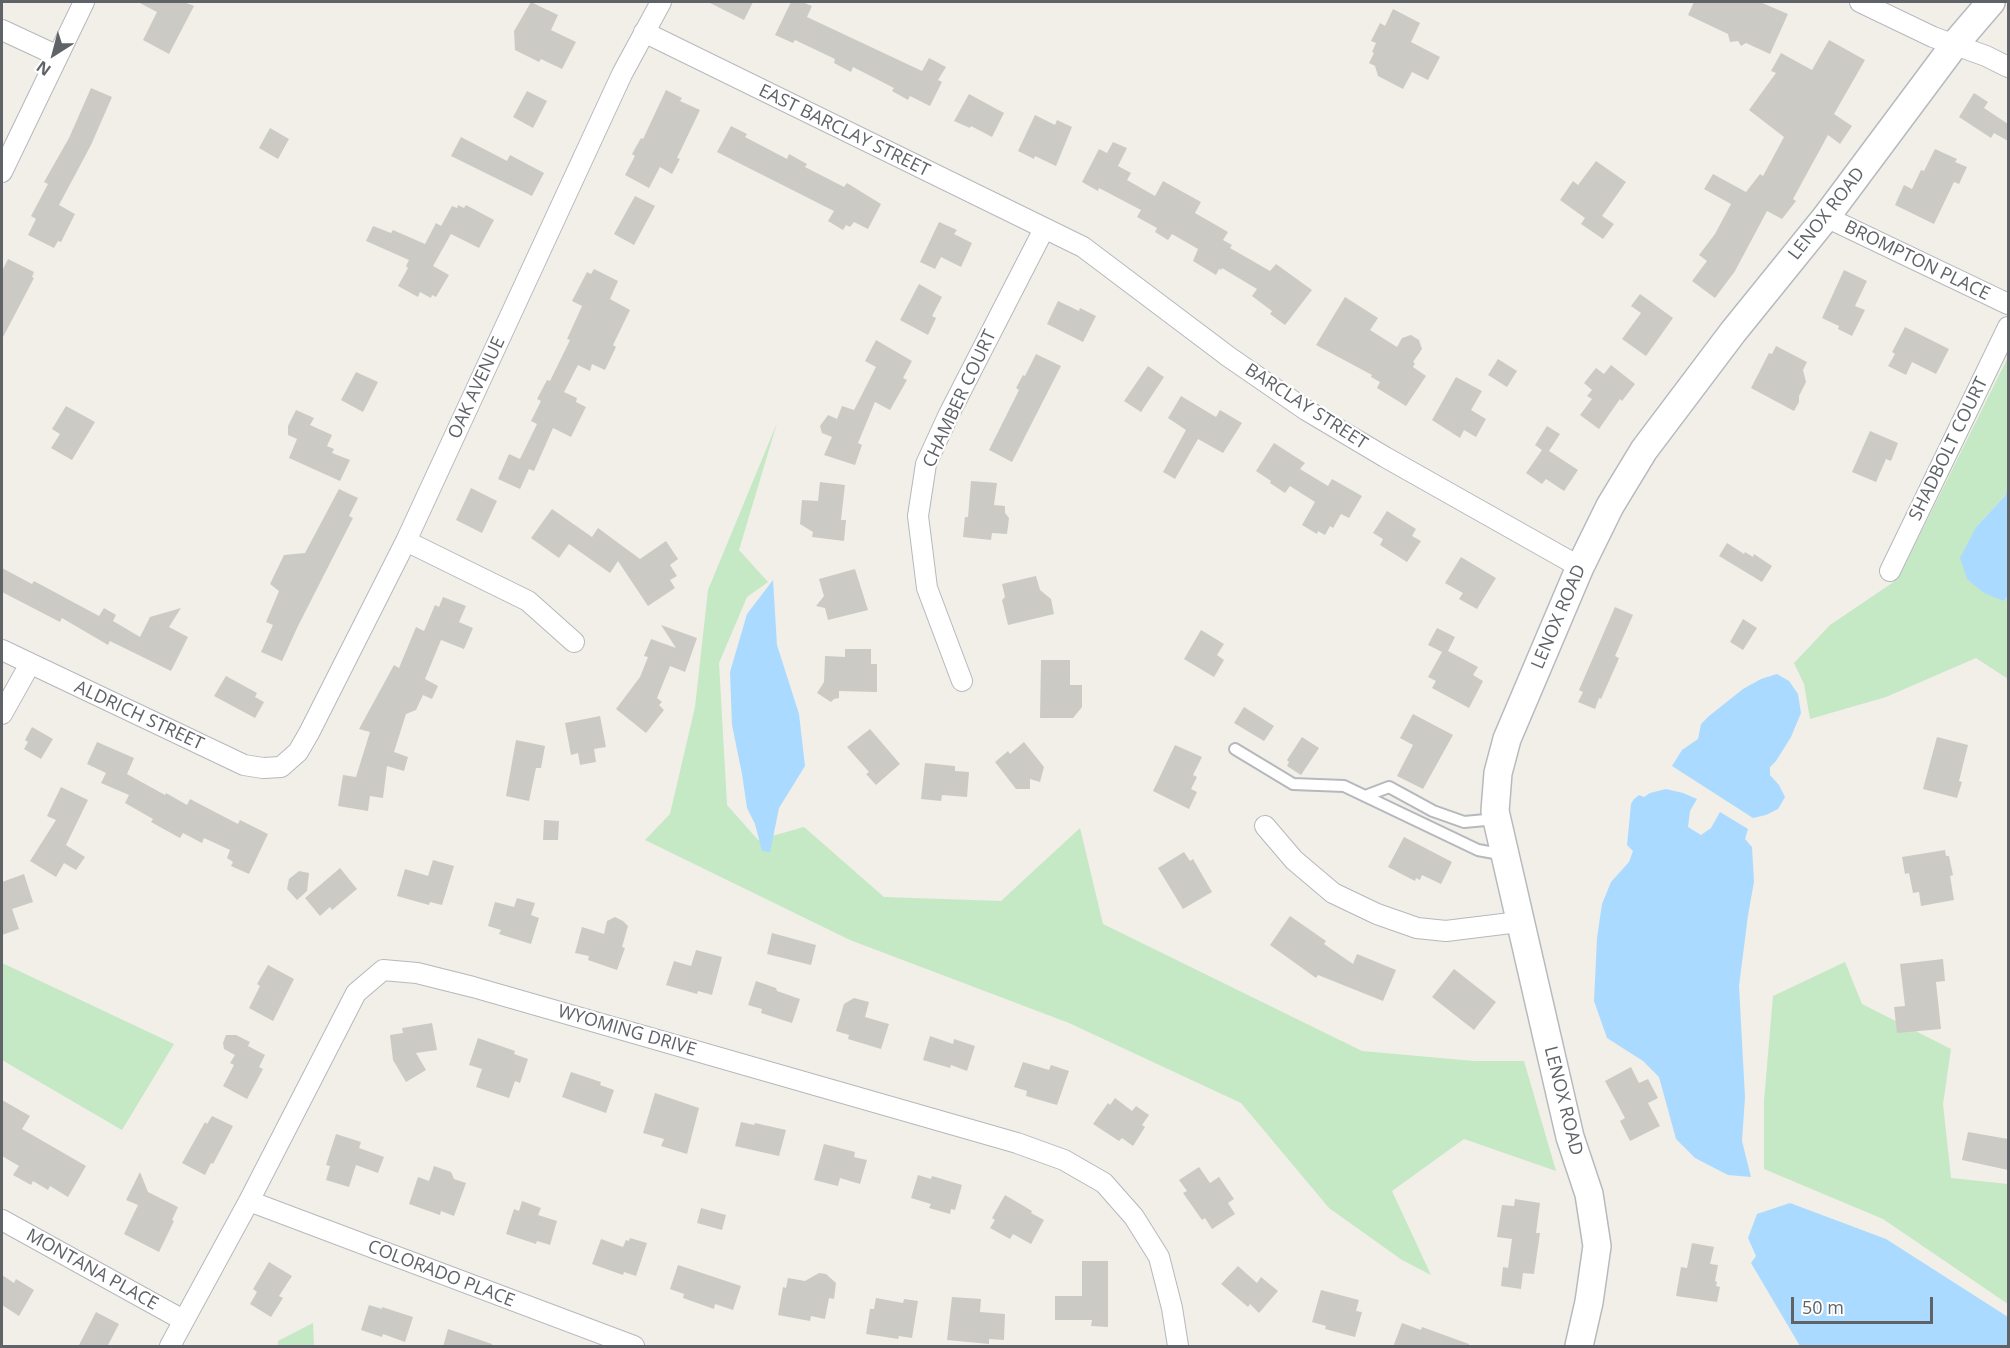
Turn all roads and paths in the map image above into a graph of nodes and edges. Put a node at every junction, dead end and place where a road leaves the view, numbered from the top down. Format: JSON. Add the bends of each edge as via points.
{"nodes":[{"id":1,"x":84,"y":2,"type":"edge"},
{"id":2,"x":661,"y":2,"type":"edge"},
{"id":3,"x":1860,"y":2,"type":"edge"},
{"id":4,"x":1991,"y":2,"type":"edge"},
{"id":5,"x":2,"y":30,"type":"edge"},
{"id":6,"x":644,"y":32,"type":"junction"},
{"id":7,"x":1955,"y":45,"type":"junction"},
{"id":8,"x":58,"y":56,"type":"junction"},
{"id":9,"x":2008,"y":67,"type":"edge"},
{"id":10,"x":2,"y":172,"type":"edge"},
{"id":11,"x":1826,"y":217,"type":"junction"},
{"id":12,"x":1044,"y":229,"type":"junction"},
{"id":13,"x":2008,"y":304,"type":"edge"},
{"id":14,"x":2008,"y":327,"type":"edge"},
{"id":15,"x":406,"y":541,"type":"junction"},
{"id":16,"x":1580,"y":567,"type":"junction"},
{"id":17,"x":1890,"y":571,"type":"dead end"},
{"id":18,"x":574,"y":642,"type":"dead end"},
{"id":19,"x":2,"y":650,"type":"edge"},
{"id":20,"x":30,"y":664,"type":"junction"},
{"id":21,"x":962,"y":681,"type":"dead end"},
{"id":22,"x":2,"y":714,"type":"edge"},
{"id":23,"x":1235,"y":749,"type":"dead end"},
{"id":24,"x":281,"y":767,"type":"joint"},
{"id":25,"x":1368,"y":795,"type":"junction"},
{"id":26,"x":1433,"y":811,"type":"junction"},
{"id":27,"x":1498,"y":819,"type":"junction"},
{"id":28,"x":1265,"y":826,"type":"dead end"},
{"id":29,"x":1436,"y":830,"type":"junction"},
{"id":30,"x":1505,"y":855,"type":"junction"},
{"id":31,"x":1519,"y":922,"type":"junction"},
{"id":32,"x":249,"y":1201,"type":"junction"},
{"id":33,"x":2,"y":1220,"type":"edge"},
{"id":34,"x":183,"y":1320,"type":"junction"},
{"id":35,"x":170,"y":1347,"type":"edge"},
{"id":36,"x":634,"y":1347,"type":"edge"},
{"id":37,"x":1178,"y":1347,"type":"edge"},
{"id":38,"x":1579,"y":1347,"type":"edge"}],
"edges":[{"from":1,"to":8,"type":"street"},
{"from":2,"to":6,"type":"street","name":"OAK AVENUE"},
{"from":3,"to":7,"type":"street"},
{"from":4,"to":7,"type":"street","name":"LENOX ROAD"},
{"from":5,"to":8,"type":"street"},
{"from":6,"to":12,"type":"street","name":"EAST BARCLAY STREET"},
{"from":6,"to":15,"type":"street","name":"OAK AVENUE"},
{"from":7,"to":9,"type":"street"},
{"from":7,"to":11,"type":"street","name":"LENOX ROAD"},
{"from":8,"to":10,"type":"street"},
{"from":11,"to":13,"type":"street","name":"BROMPTON PLACE"},
{"from":11,"to":16,"type":"street","name":"LENOX ROAD","via":[[1644,450]]},
{"from":12,"to":16,"type":"street","name":"BARCLAY STREET","via":[[1083,247],[1306,410]]},
{"from":12,"to":21,"type":"street","name":"CHAMBER COURT","via":[[926,464],[918,516],[927,588]]},
{"from":14,"to":17,"type":"street","name":"SHADBOLT COURT"},
{"from":15,"to":18,"type":"street","via":[[528,601]]},
{"from":15,"to":24,"type":"street","name":"OAK AVENUE","via":[[309,733],[298,752]]},
{"from":16,"to":27,"type":"street","name":"LENOX ROAD","via":[[1507,740],[1498,773]]},
{"from":19,"to":20,"type":"street","name":"ALDRICH STREET"},
{"from":20,"to":22,"type":"street"},
{"from":20,"to":24,"type":"street","name":"ALDRICH STREET","via":[[244,765]]},
{"from":23,"to":25,"type":"lane","via":[[1293,784],[1344,786]]},
{"from":25,"to":26,"type":"lane","via":[[1389,787]]},
{"from":25,"to":29,"type":"lane"},
{"from":26,"to":27,"type":"lane","via":[[1464,822]]},
{"from":26,"to":29,"type":"lane"},
{"from":27,"to":30,"type":"street","name":"LENOX ROAD"},
{"from":28,"to":31,"type":"street","via":[[1294,860],[1333,893],[1377,914],[1418,928],[1446,931]]},
{"from":29,"to":30,"type":"lane","via":[[1478,850]]},
{"from":30,"to":31,"type":"street","name":"LENOX ROAD"},
{"from":31,"to":38,"type":"street","name":"LENOX ROAD","via":[[1570,1137],[1589,1194],[1597,1246]]},
{"from":32,"to":34,"type":"street","name":"WYOMING DRIVE"},
{"from":32,"to":36,"type":"street","name":"COLORADO PLACE"},
{"from":32,"to":37,"type":"street","name":"WYOMING DRIVE","via":[[356,993],[383,970],[417,973],[1017,1143],[1064,1160],[1104,1183],[1134,1217],[1159,1257],[1173,1308]]},
{"from":33,"to":34,"type":"street","name":"MONTANA PLACE"},
{"from":34,"to":35,"type":"street","name":"WYOMING DRIVE"}]}
